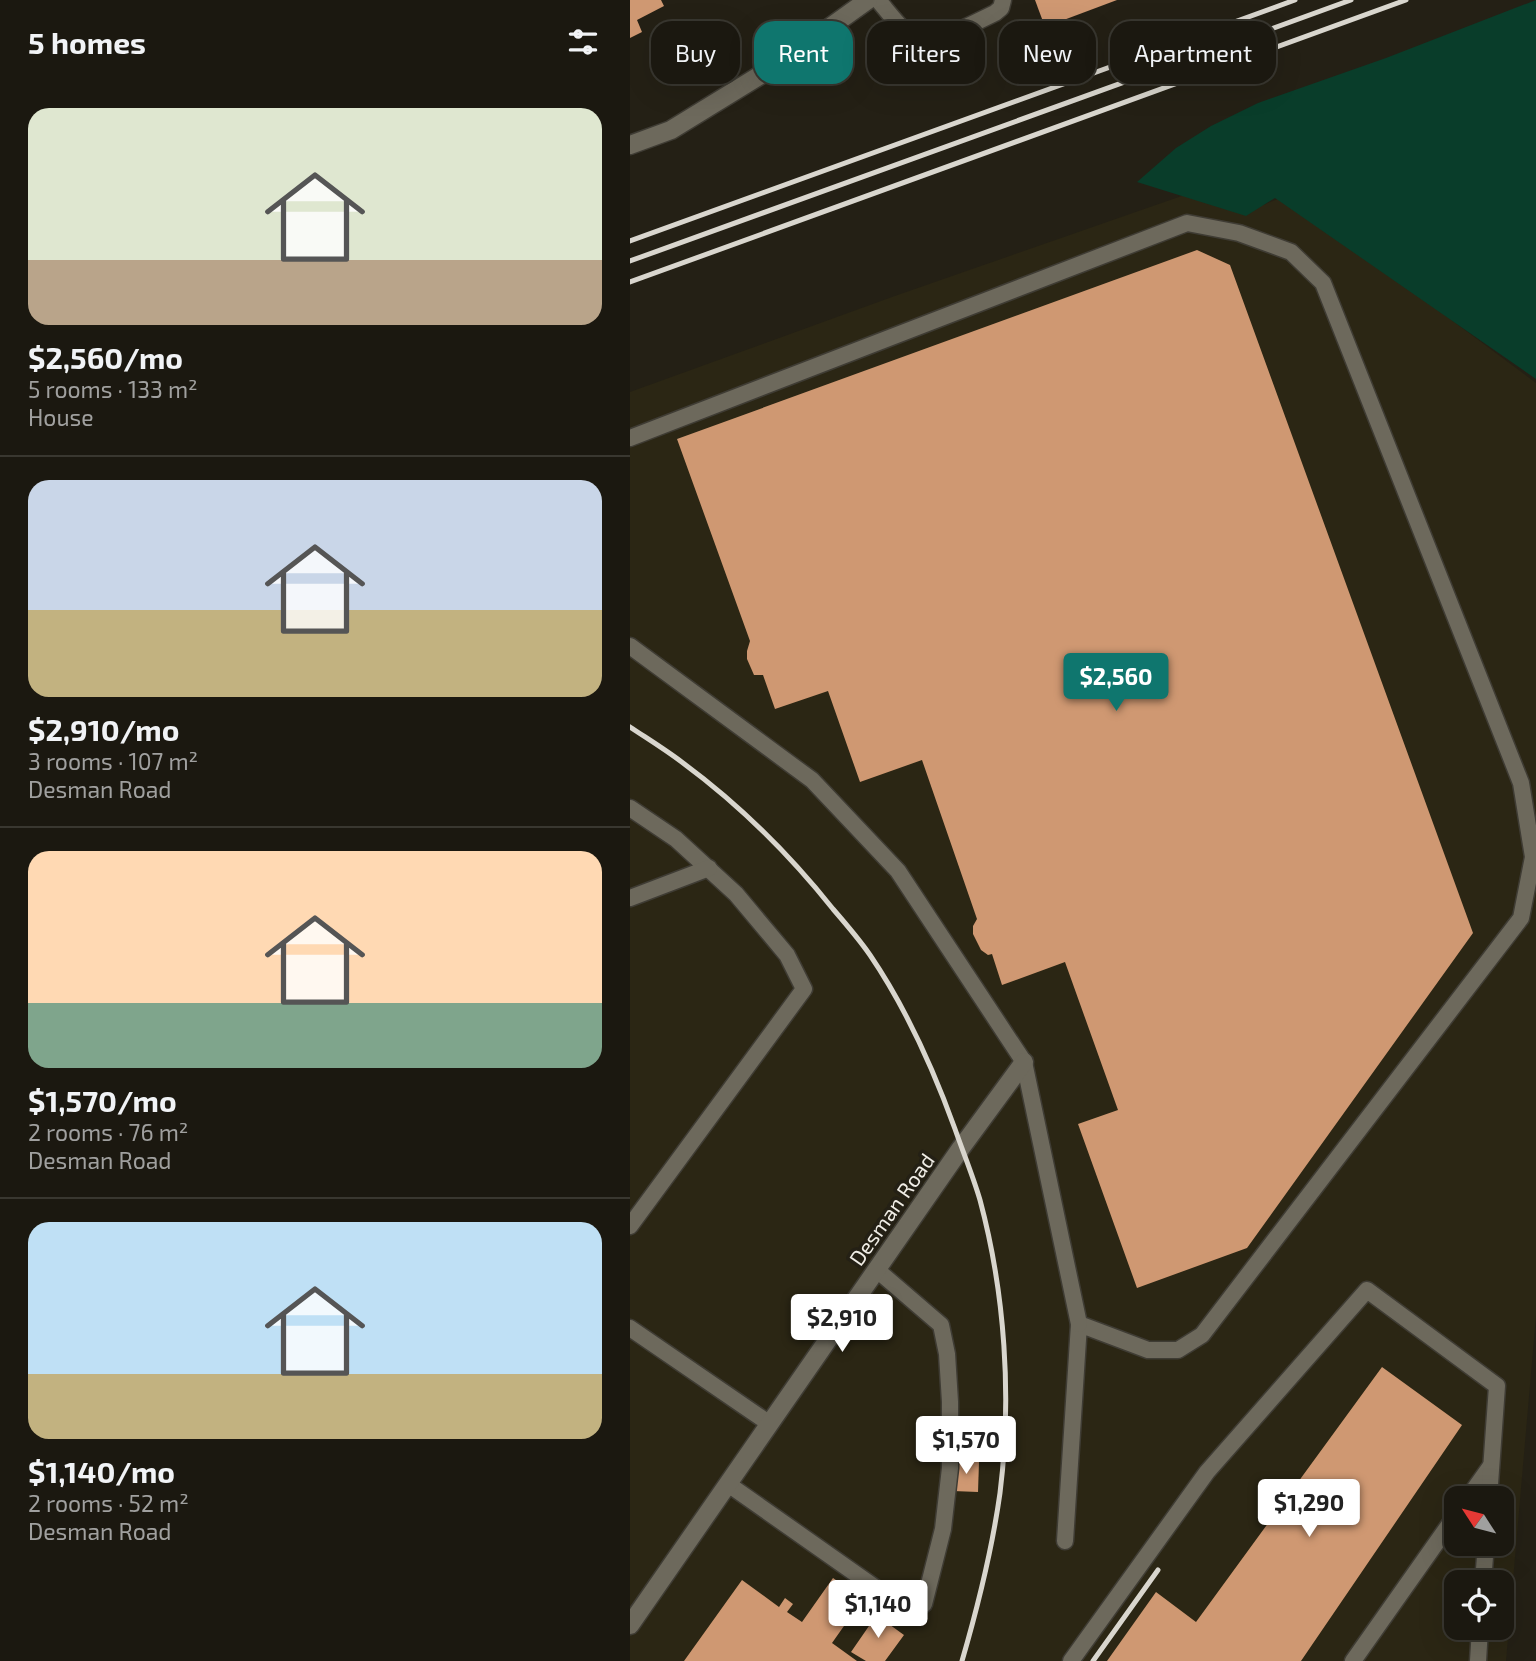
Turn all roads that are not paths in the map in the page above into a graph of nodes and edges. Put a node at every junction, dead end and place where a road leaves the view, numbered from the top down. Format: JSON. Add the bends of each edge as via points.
{"nodes":[{"id":1,"x":868,"y":0,"type":"edge"},
{"id":2,"x":878,"y":0,"type":"edge"},
{"id":3,"x":1003,"y":0,"type":"edge"},
{"id":4,"x":630,"y":145,"type":"edge"},
{"id":5,"x":630,"y":438,"type":"edge"},
{"id":6,"x":630,"y":646,"type":"edge"},
{"id":7,"x":630,"y":808,"type":"edge"},
{"id":8,"x":709,"y":869,"type":"junction"},
{"id":9,"x":630,"y":898,"type":"edge"},
{"id":10,"x":1024,"y":1062,"type":"junction"},
{"id":11,"x":630,"y":1226,"type":"edge"},
{"id":12,"x":877,"y":1270,"type":"junction"},
{"id":13,"x":1079,"y":1324,"type":"junction"},
{"id":14,"x":630,"y":1328,"type":"edge"},
{"id":15,"x":770,"y":1424,"type":"junction"},
{"id":16,"x":1491,"y":1465,"type":"junction"},
{"id":17,"x":728,"y":1484,"type":"junction"},
{"id":18,"x":1476,"y":1486,"type":"edge"},
{"id":19,"x":1490,"y":1486,"type":"edge"},
{"id":20,"x":1444,"y":1532,"type":"edge"},
{"id":21,"x":1065,"y":1541,"type":"dead end"},
{"id":22,"x":630,"y":1625,"type":"edge"},
{"id":23,"x":1479,"y":1640,"type":"edge"},
{"id":24,"x":1071,"y":1661,"type":"edge"},
{"id":25,"x":1353,"y":1661,"type":"edge"},
{"id":26,"x":1478,"y":1661,"type":"edge"}],
"edges":[{"from":1,"to":4,"type":"street","via":[[780,63],[671,130]]},
{"from":2,"to":3,"type":"lane","via":[[912,38],[929,45],[995,13]]},
{"from":5,"to":13,"type":"lane","via":[[1187,223],[1239,233],[1291,252],[1323,283],[1521,783],[1533,857],[1521,918],[1202,1335],[1178,1350],[1148,1350]]},
{"from":6,"to":10,"type":"lane","via":[[822,790],[898,872]]},
{"from":7,"to":8,"type":"lane","via":[[676,839]]},
{"from":8,"to":9,"type":"lane"},
{"from":8,"to":11,"type":"lane","via":[[787,955],[804,989]]},
{"from":10,"to":12,"type":"street","name":"Desman Road"},
{"from":10,"to":13,"type":"lane"},
{"from":12,"to":15,"type":"street","name":"Desman Road"},
{"from":12,"to":17,"type":"lane","via":[[942,1325],[947,1354],[950,1468],[943,1529],[924,1604],[909,1612]]},
{"from":13,"to":21,"type":"lane"},
{"from":14,"to":15,"type":"lane"},
{"from":15,"to":17,"type":"street","name":"Desman Road"},
{"from":16,"to":18,"type":"lane"},
{"from":16,"to":19,"type":"lane"},
{"from":16,"to":24,"type":"lane","via":[[1497,1386],[1367,1290],[1207,1472]]},
{"from":17,"to":22,"type":"street","name":"Desman Road"},
{"from":20,"to":25,"type":"lane"},
{"from":23,"to":26,"type":"lane"}]}
